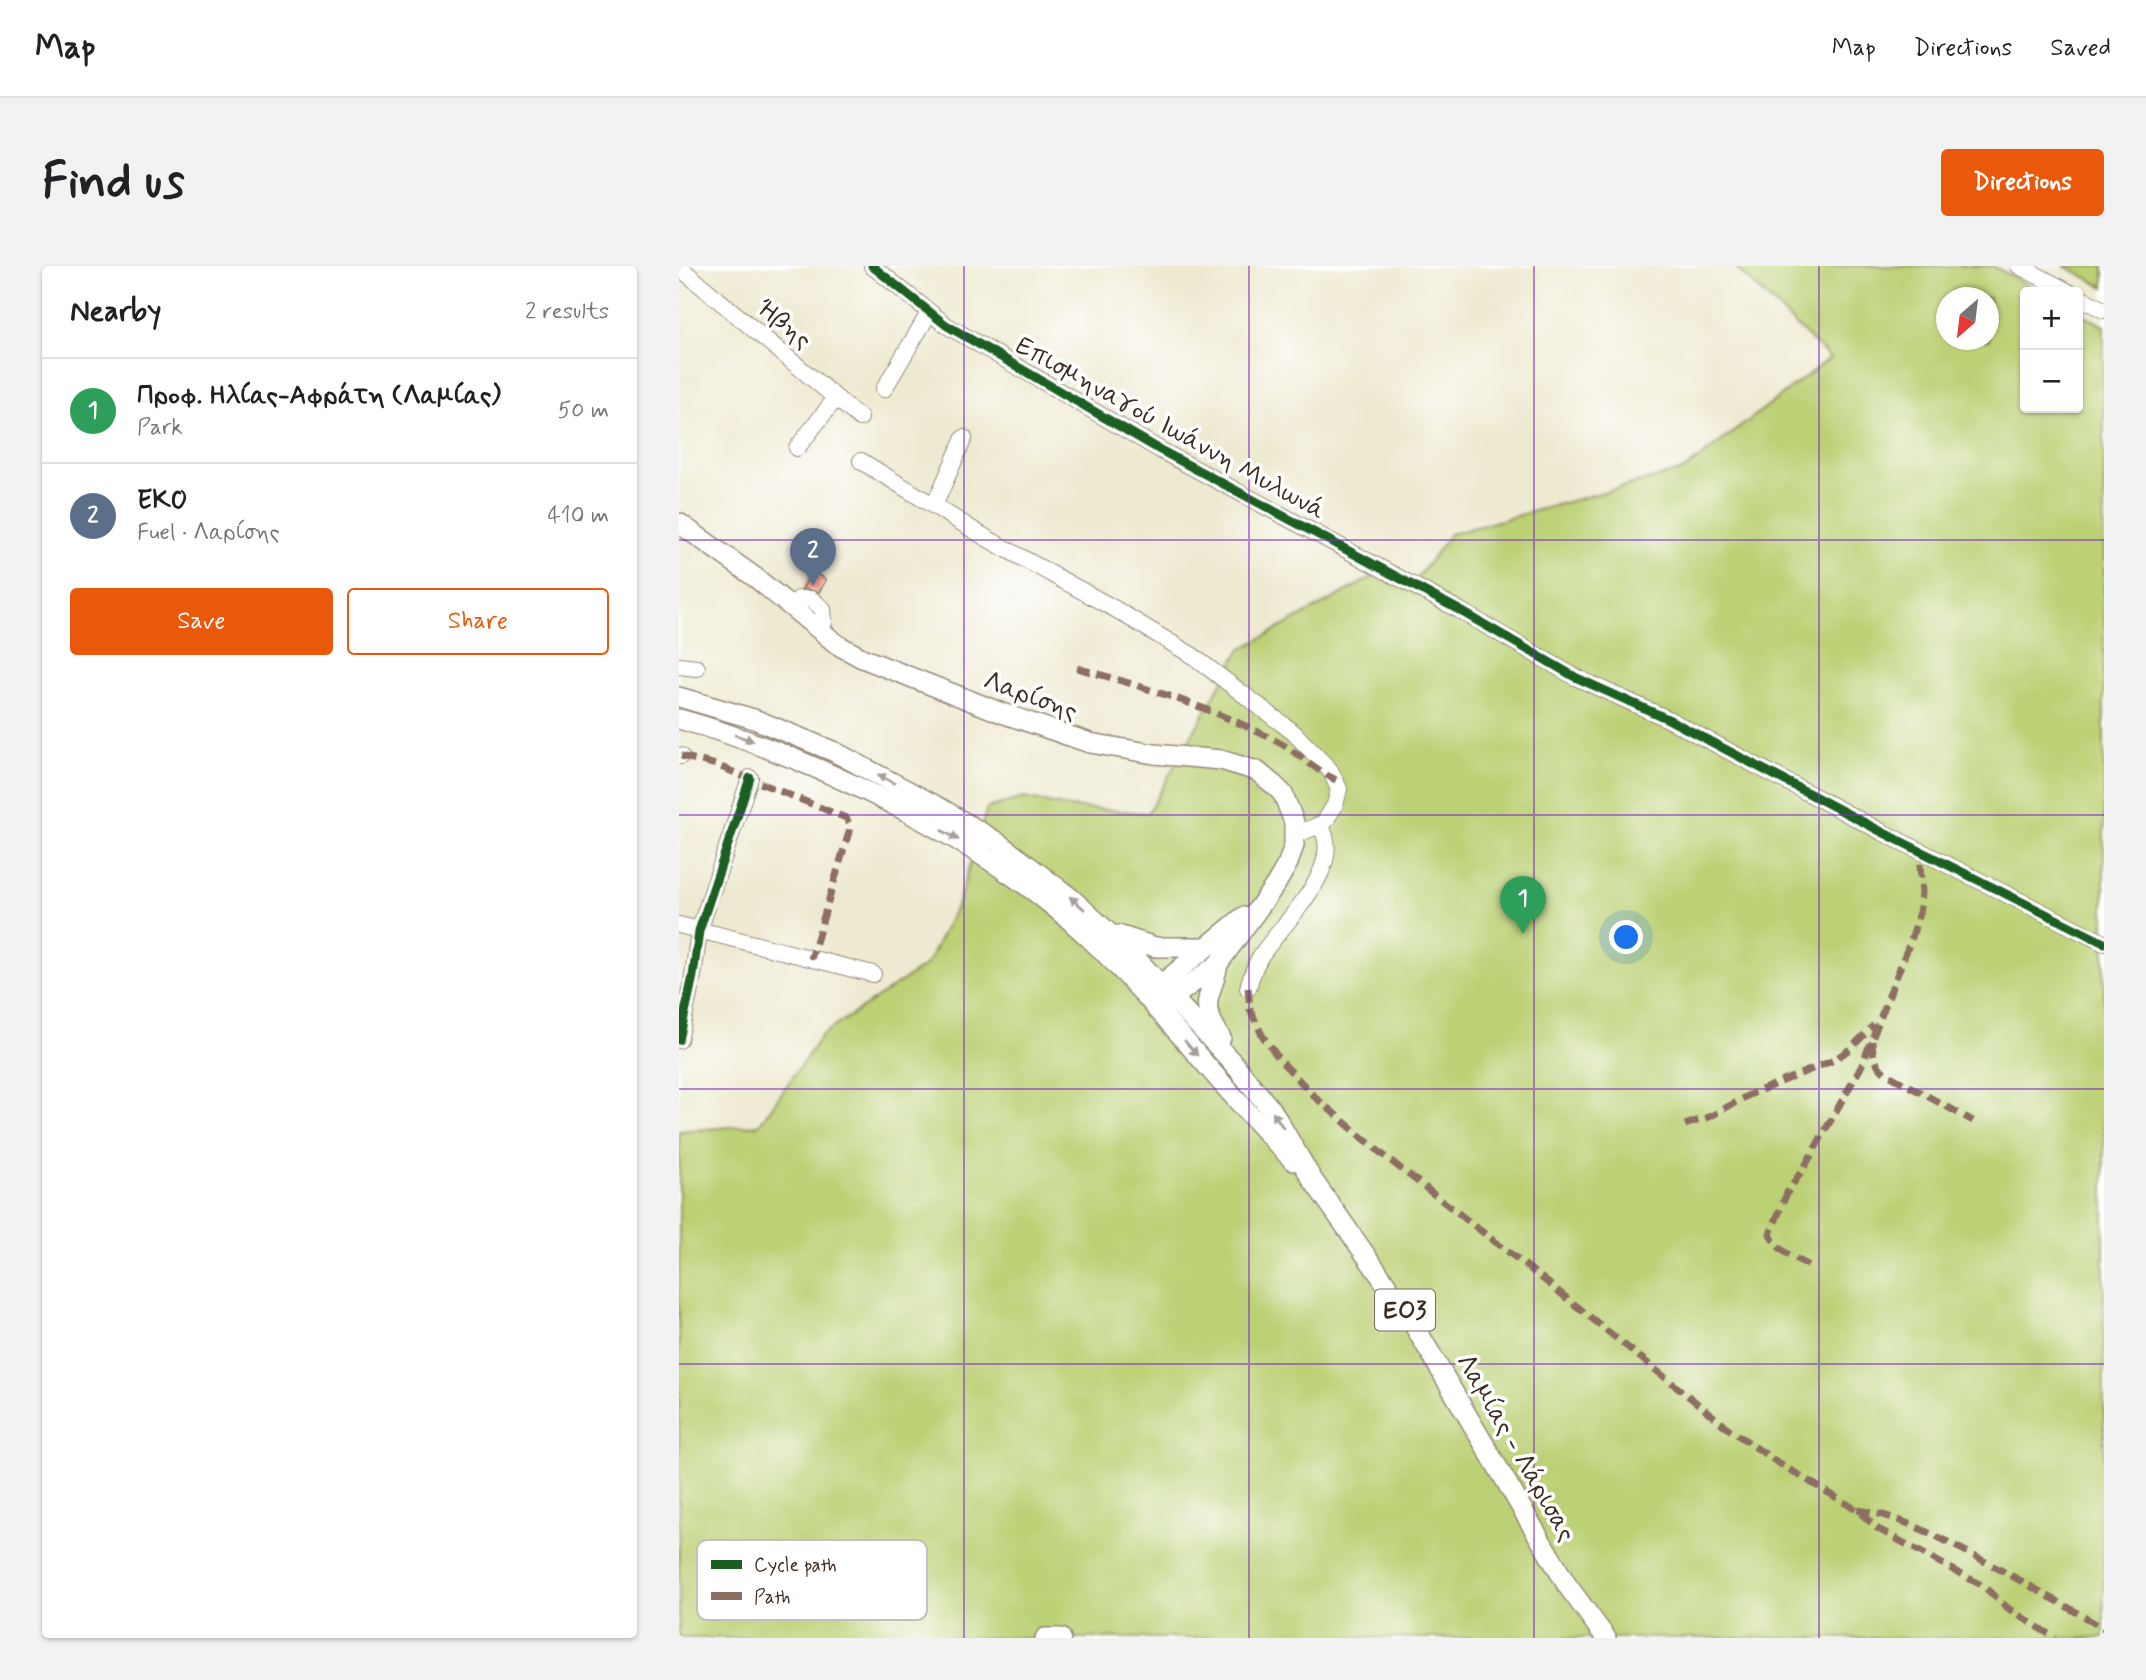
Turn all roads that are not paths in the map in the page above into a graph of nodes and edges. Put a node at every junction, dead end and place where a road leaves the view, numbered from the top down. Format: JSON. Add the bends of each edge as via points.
{"nodes":[{"id":1,"x":871,"y":266,"type":"edge"},
{"id":2,"x":2019,"y":266,"type":"edge"},
{"id":3,"x":679,"y":267,"type":"edge"},
{"id":4,"x":2042,"y":271,"type":"edge"},
{"id":5,"x":2063,"y":287,"type":"edge"},
{"id":6,"x":2083,"y":300,"type":"edge"},
{"id":7,"x":2104,"y":310,"type":"edge"},
{"id":8,"x":929,"y":313,"type":"junction"},
{"id":9,"x":884,"y":389,"type":"dead end"},
{"id":10,"x":836,"y":398,"type":"junction"},
{"id":11,"x":860,"y":418,"type":"dead end"},
{"id":12,"x":964,"y":438,"type":"dead end"},
{"id":13,"x":797,"y":448,"type":"dead end"},
{"id":14,"x":860,"y":461,"type":"dead end"},
{"id":15,"x":934,"y":506,"type":"junction"},
{"id":16,"x":679,"y":523,"type":"edge"},
{"id":17,"x":799,"y":599,"type":"dead end"},
{"id":18,"x":824,"y":622,"type":"dead end"},
{"id":19,"x":679,"y":666,"type":"edge"},
{"id":20,"x":697,"y":668,"type":"dead end"},
{"id":21,"x":679,"y":697,"type":"edge"},
{"id":22,"x":679,"y":719,"type":"edge"},
{"id":23,"x":750,"y":778,"type":"dead end"},
{"id":24,"x":1320,"y":826,"type":"junction"},
{"id":25,"x":1295,"y":835,"type":"junction"},
{"id":26,"x":1260,"y":904,"type":"junction"},
{"id":27,"x":1100,"y":923,"type":"junction"},
{"id":28,"x":679,"y":925,"type":"edge"},
{"id":29,"x":699,"y":931,"type":"junction"},
{"id":30,"x":2104,"y":943,"type":"edge"},
{"id":31,"x":1206,"y":947,"type":"junction"},
{"id":32,"x":1217,"y":964,"type":"junction"},
{"id":33,"x":873,"y":974,"type":"dead end"},
{"id":34,"x":1248,"y":988,"type":"dead end"},
{"id":35,"x":1159,"y":997,"type":"junction"},
{"id":36,"x":679,"y":1040,"type":"edge"},
{"id":37,"x":1234,"y":1064,"type":"junction"},
{"id":38,"x":1312,"y":1179,"type":"junction"},
{"id":39,"x":1045,"y":1638,"type":"edge"},
{"id":40,"x":1061,"y":1638,"type":"edge"},
{"id":41,"x":1606,"y":1638,"type":"edge"}],
"edges":[{"from":1,"to":8,"type":"street","name":"Επισμηναγού Ιωάννη Μυλωνά"},
{"from":2,"to":4,"type":"street"},
{"from":3,"to":10,"type":"street","name":"Ήβης"},
{"from":4,"to":5,"type":"street"},
{"from":6,"to":7,"type":"street"},
{"from":8,"to":9,"type":"street"},
{"from":8,"to":30,"type":"street","name":"Επισμηναγού Ιωάννη Μυλωνά","via":[[1162,451],[1575,677],[1668,719]]},
{"from":10,"to":11,"type":"street","name":"Ήβης"},
{"from":10,"to":13,"type":"street"},
{"from":12,"to":15,"type":"street"},
{"from":14,"to":15,"type":"street"},
{"from":15,"to":24,"type":"street","via":[[1193,656],[1293,732],[1325,765],[1339,789],[1335,805]]},
{"from":16,"to":25,"type":"main road","name":"Λαρίσης","via":[[838,645],[862,658],[1090,743],[1221,760],[1257,771],[1283,794]]},
{"from":17,"to":18,"type":"street","via":[[811,599],[823,609]]},
{"from":19,"to":20,"type":"street"},
{"from":27,"to":21,"type":"main road","one_way":true,"via":[[997,842],[919,797],[835,752]]},
{"from":22,"to":35,"type":"main road","one_way":true,"via":[[745,738],[826,771],[956,838],[1060,912]]},
{"from":23,"to":29,"type":"street"},
{"from":24,"to":25,"type":"street"},
{"from":24,"to":34,"type":"street","via":[[1327,837],[1324,864],[1305,898],[1259,959]]},
{"from":25,"to":26,"type":"main road","number":"ΕΟ3","via":[[1288,863]]},
{"from":26,"to":31,"type":"main road","number":"ΕΟ3"},
{"from":26,"to":32,"type":"main road","number":"ΕΟ3"},
{"from":27,"to":31,"type":"main road","via":[[1146,946]]},
{"from":27,"to":35,"type":"main road"},
{"from":28,"to":29,"type":"street"},
{"from":29,"to":33,"type":"street"},
{"from":29,"to":36,"type":"street"},
{"from":31,"to":35,"type":"main road","number":"ΕΟ3"},
{"from":32,"to":35,"type":"main road","number":"ΕΟ3"},
{"from":32,"to":37,"type":"main road","number":"ΕΟ3","via":[[1207,1008]]},
{"from":35,"to":37,"type":"main road"},
{"from":35,"to":38,"type":"main road","name":"Λαμίας - Λάρισας","number":"ΕΟ3","one_way":true,"via":[[1258,1125]]},
{"from":38,"to":37,"type":"main road","name":"Λαμίας - Λάρισας","number":"ΕΟ3","one_way":true,"via":[[1273,1112]]},
{"from":38,"to":41,"type":"main road","name":"Λαμίας - Λάρισας","number":"ΕΟ3","via":[[1408,1315],[1567,1585]]},
{"from":39,"to":40,"type":"main road"}]}
